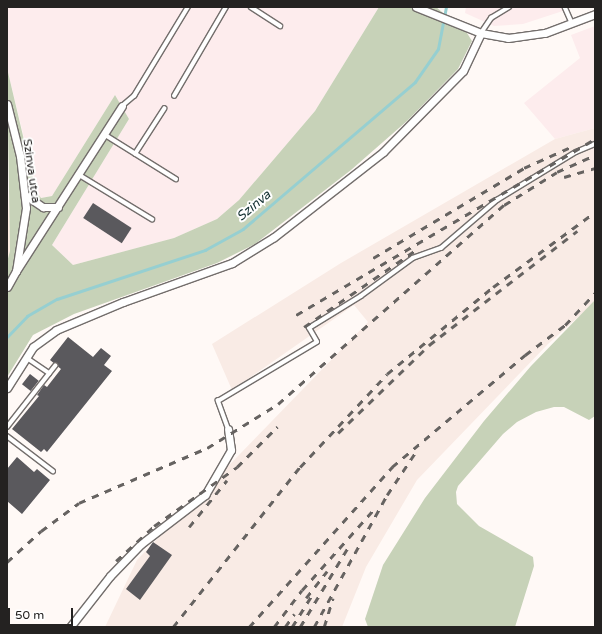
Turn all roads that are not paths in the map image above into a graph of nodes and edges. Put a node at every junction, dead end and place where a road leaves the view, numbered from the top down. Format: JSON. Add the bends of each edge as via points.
{"nodes":[{"id":1,"x":188,"y":7,"type":"edge"},
{"id":2,"x":226,"y":7,"type":"edge"},
{"id":3,"x":251,"y":7,"type":"edge"},
{"id":4,"x":416,"y":7,"type":"edge"},
{"id":5,"x":509,"y":7,"type":"edge"},
{"id":6,"x":565,"y":7,"type":"edge"},
{"id":7,"x":595,"y":14,"type":"edge"},
{"id":8,"x":572,"y":23,"type":"junction"},
{"id":9,"x":280,"y":26,"type":"dead end"},
{"id":10,"x":482,"y":33,"type":"junction"},
{"id":11,"x":174,"y":96,"type":"dead end"},
{"id":12,"x":122,"y":106,"type":"joint"},
{"id":13,"x":7,"y":107,"type":"edge"},
{"id":14,"x":164,"y":109,"type":"dead end"},
{"id":15,"x":103,"y":134,"type":"junction"},
{"id":16,"x":595,"y":144,"type":"edge"},
{"id":17,"x":135,"y":154,"type":"junction"},
{"id":18,"x":78,"y":174,"type":"junction"},
{"id":19,"x":176,"y":179,"type":"dead end"},
{"id":20,"x":25,"y":195,"type":"junction"},
{"id":21,"x":58,"y":207,"type":"junction"},
{"id":22,"x":152,"y":219,"type":"dead end"},
{"id":23,"x":16,"y":272,"type":"junction"},
{"id":24,"x":8,"y":284,"type":"edge"},
{"id":25,"x":26,"y":356,"type":"junction"},
{"id":26,"x":55,"y":366,"type":"dead end"},
{"id":27,"x":49,"y":373,"type":"junction"},
{"id":28,"x":7,"y":388,"type":"edge"},
{"id":29,"x":7,"y":426,"type":"edge"},
{"id":30,"x":228,"y":429,"type":"joint"},
{"id":31,"x":7,"y":436,"type":"edge"},
{"id":32,"x":52,"y":471,"type":"dead end"},
{"id":33,"x":70,"y":627,"type":"edge"}],
"edges":[{"from":1,"to":12,"type":"lane","via":[[134,96]]},
{"from":2,"to":11,"type":"lane"},
{"from":3,"to":9,"type":"lane"},
{"from":4,"to":10,"type":"street"},
{"from":5,"to":10,"type":"lane","via":[[491,18]]},
{"from":6,"to":8,"type":"lane"},
{"from":7,"to":8,"type":"street"},
{"from":8,"to":10,"type":"street","via":[[526,37],[508,38]]},
{"from":10,"to":25,"type":"street","via":[[463,71],[383,152],[274,237],[232,263],[70,322],[40,341]]},
{"from":12,"to":15,"type":"street"},
{"from":13,"to":20,"type":"street","name":"Szinva utca","via":[[20,156]]},
{"from":14,"to":17,"type":"lane"},
{"from":15,"to":17,"type":"lane"},
{"from":15,"to":18,"type":"street"},
{"from":16,"to":30,"type":"lane","via":[[576,152],[497,200],[441,248],[413,258],[361,296],[309,328],[317,342],[218,401]]},
{"from":17,"to":19,"type":"lane"},
{"from":18,"to":21,"type":"street"},
{"from":18,"to":22,"type":"lane"},
{"from":20,"to":21,"type":"street","via":[[43,207]]},
{"from":20,"to":23,"type":"street","name":"Szinva utca","via":[[23,234]]},
{"from":21,"to":23,"type":"street"},
{"from":23,"to":24,"type":"street","name":"Szinva utca"},
{"from":25,"to":27,"type":"lane"},
{"from":25,"to":28,"type":"street"},
{"from":26,"to":27,"type":"lane"},
{"from":27,"to":29,"type":"lane"},
{"from":30,"to":33,"type":"street","via":[[231,450],[205,495],[141,544],[110,576]]},
{"from":31,"to":32,"type":"lane"}]}
